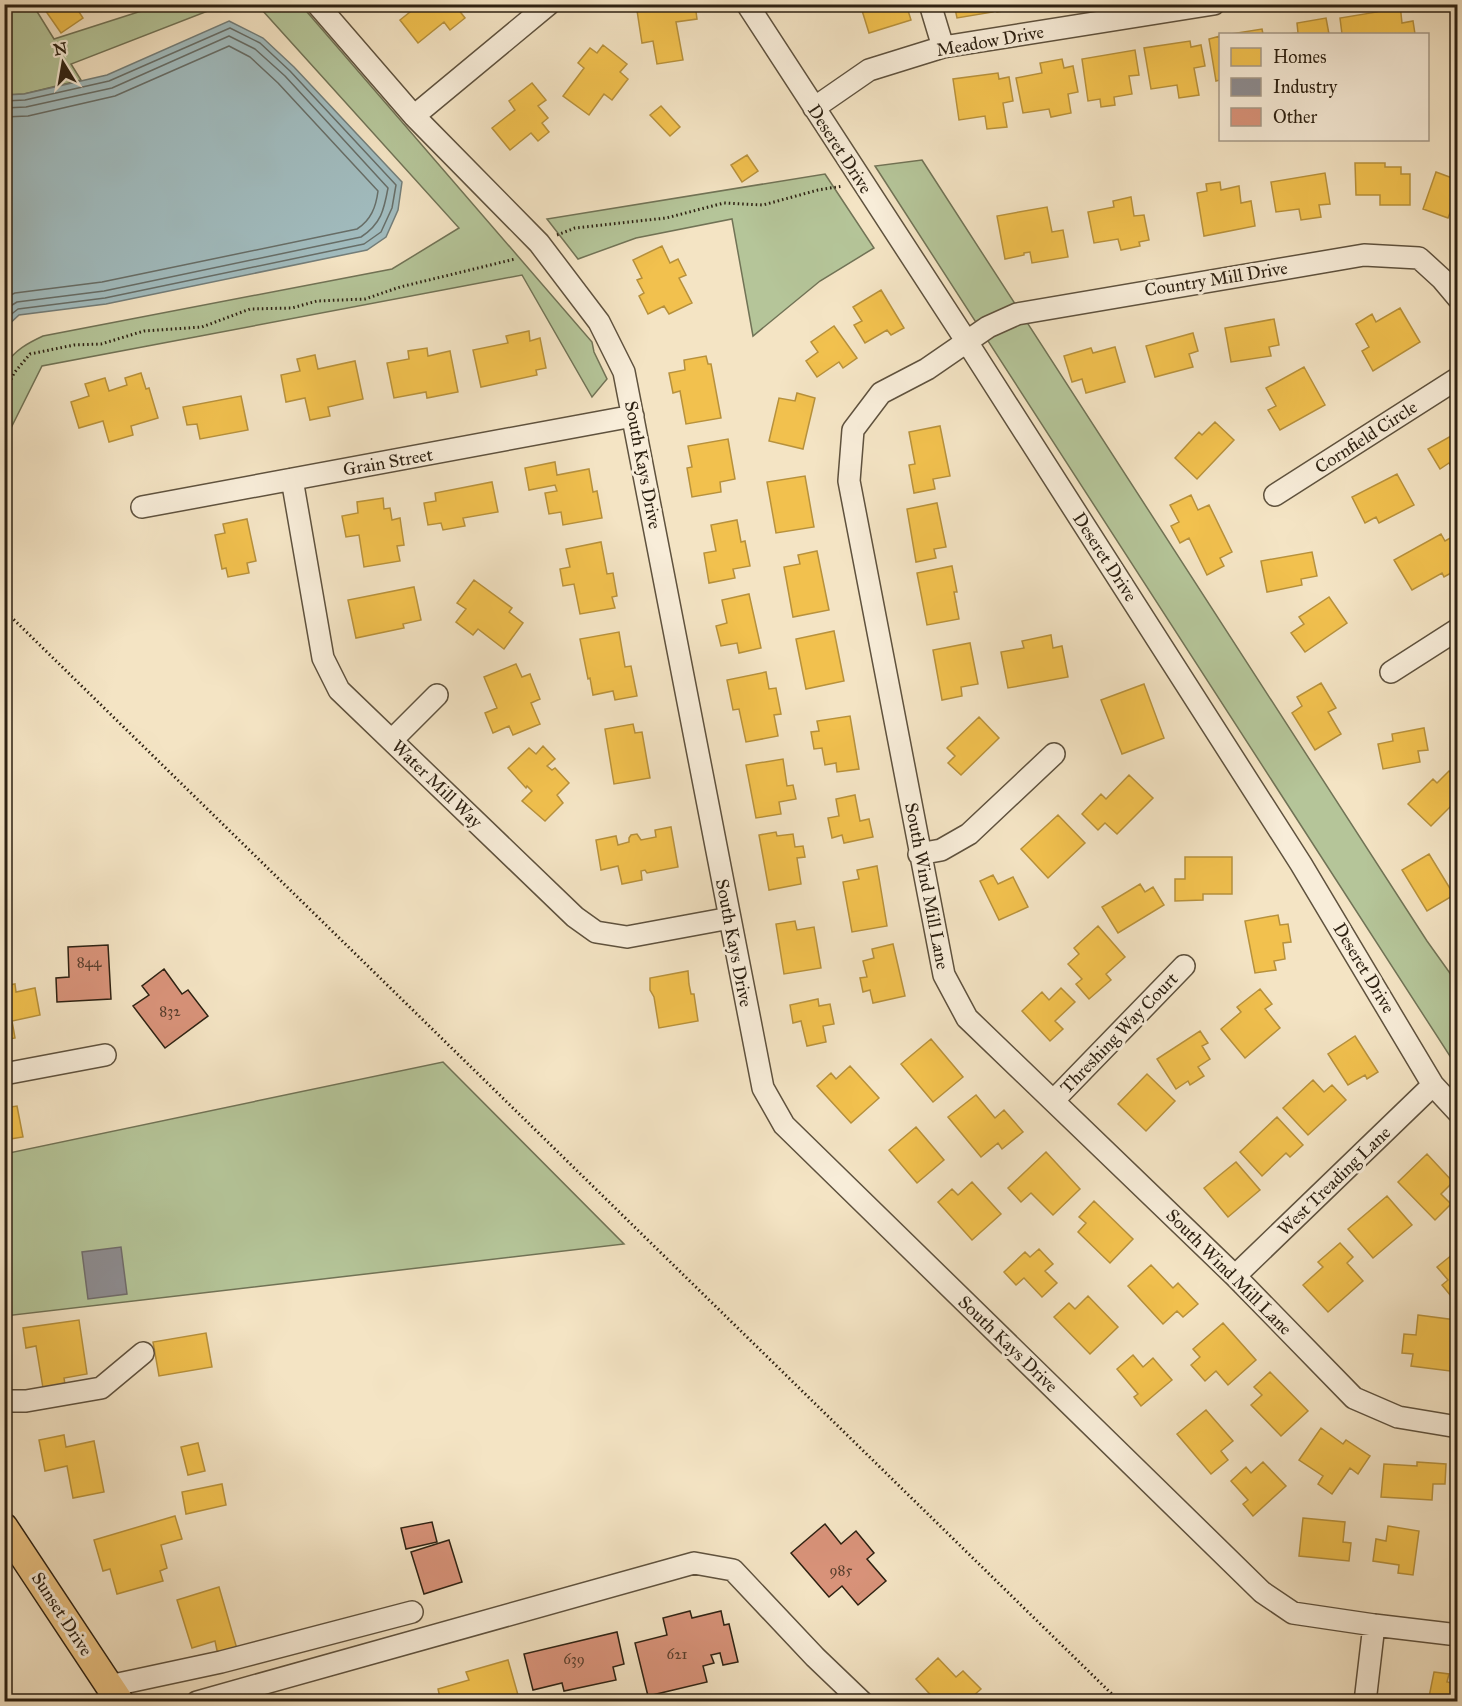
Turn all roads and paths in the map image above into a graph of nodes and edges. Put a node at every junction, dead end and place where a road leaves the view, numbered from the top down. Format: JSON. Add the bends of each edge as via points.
{"nodes":[{"id":1,"x":317,"y":4,"type":"edge"},
{"id":2,"x":549,"y":4,"type":"edge"},
{"id":3,"x":747,"y":4,"type":"edge"},
{"id":4,"x":930,"y":4,"type":"edge"},
{"id":5,"x":1214,"y":4,"type":"edge"},
{"id":6,"x":943,"y":47,"type":"junction"},
{"id":7,"x":814,"y":108,"type":"junction"},
{"id":8,"x":414,"y":116,"type":"junction"},
{"id":9,"x":860,"y":180,"type":"junction"},
{"id":10,"x":557,"y":235,"type":"dead end"},
{"id":11,"x":514,"y":259,"type":"dead end"},
{"id":12,"x":1458,"y":298,"type":"edge"},
{"id":13,"x":967,"y":342,"type":"junction"},
{"id":14,"x":1458,"y":378,"type":"edge"},
{"id":15,"x":4,"y":396,"type":"edge"},
{"id":16,"x":633,"y":416,"type":"junction"},
{"id":17,"x":291,"y":479,"type":"junction"},
{"id":18,"x":1275,"y":495,"type":"dead end"},
{"id":19,"x":142,"y":507,"type":"dead end"},
{"id":20,"x":4,"y":610,"type":"edge"},
{"id":21,"x":1458,"y":629,"type":"edge"},
{"id":22,"x":1391,"y":672,"type":"dead end"},
{"id":23,"x":436,"y":695,"type":"dead end"},
{"id":24,"x":392,"y":740,"type":"junction"},
{"id":25,"x":1054,"y":754,"type":"dead end"},
{"id":26,"x":919,"y":854,"type":"junction"},
{"id":27,"x":730,"y":918,"type":"junction"},
{"id":28,"x":1184,"y":966,"type":"dead end"},
{"id":29,"x":105,"y":1055,"type":"dead end"},
{"id":30,"x":4,"y":1074,"type":"edge"},
{"id":31,"x":1433,"y":1085,"type":"junction"},
{"id":32,"x":1054,"y":1100,"type":"junction"},
{"id":33,"x":1458,"y":1112,"type":"edge"},
{"id":34,"x":1235,"y":1276,"type":"junction"},
{"id":35,"x":143,"y":1353,"type":"dead end"},
{"id":36,"x":4,"y":1401,"type":"edge"},
{"id":37,"x":1458,"y":1426,"type":"edge"},
{"id":38,"x":4,"y":1527,"type":"edge"},
{"id":39,"x":412,"y":1612,"type":"dead end"},
{"id":40,"x":1374,"y":1625,"type":"junction"},
{"id":41,"x":1458,"y":1635,"type":"edge"},
{"id":42,"x":114,"y":1694,"type":"edge"},
{"id":43,"x":197,"y":1701,"type":"edge"},
{"id":44,"x":862,"y":1701,"type":"edge"},
{"id":45,"x":1120,"y":1701,"type":"edge"},
{"id":46,"x":1365,"y":1701,"type":"edge"}],
"edges":[{"from":1,"to":8,"type":"street","name":"South Kays Drive"},
{"from":2,"to":8,"type":"street"},
{"from":3,"to":7,"type":"street","name":"Deseret Drive"},
{"from":4,"to":6,"type":"street"},
{"from":5,"to":6,"type":"street","name":"Meadow Drive"},
{"from":6,"to":7,"type":"street","name":"Meadow Drive","via":[[870,70]]},
{"from":7,"to":9,"type":"street","name":"Deseret Drive"},
{"from":8,"to":16,"type":"street","name":"South Kays Drive","via":[[539,243],[599,322],[624,372]]},
{"from":9,"to":10,"type":"path","via":[[763,205],[724,203],[666,218],[574,228]]},
{"from":9,"to":13,"type":"street","name":"Deseret Drive"},
{"from":11,"to":15,"type":"path","via":[[365,299],[250,309],[202,327],[144,331],[101,344],[30,354],[14,373]]},
{"from":12,"to":13,"type":"street","name":"Country Mill Drive","via":[[1419,258],[1364,255],[1017,314]]},
{"from":13,"to":26,"type":"street","name":"South Wind Mill Lane","via":[[881,393],[853,430],[849,481]]},
{"from":13,"to":31,"type":"street","name":"Deseret Drive","via":[[1301,864]]},
{"from":14,"to":18,"type":"street","name":"Cornfield Circle"},
{"from":16,"to":17,"type":"street","name":"Grain Street"},
{"from":16,"to":27,"type":"street","name":"South Kays Drive"},
{"from":17,"to":19,"type":"street","name":"Grain Street"},
{"from":17,"to":24,"type":"street","name":"Water Mill Way","via":[[323,658],[339,690]]},
{"from":20,"to":45,"type":"path"},
{"from":21,"to":22,"type":"street"},
{"from":23,"to":24,"type":"street"},
{"from":24,"to":27,"type":"street","name":"Water Mill Way","via":[[575,916],[597,932],[627,937]]},
{"from":25,"to":26,"type":"street","via":[[969,834],[941,850]]},
{"from":26,"to":32,"type":"street","name":"South Wind Mill Lane","via":[[944,975],[968,1018]]},
{"from":27,"to":40,"type":"street","name":"South Kays Drive","via":[[763,1088],[784,1125],[1262,1592],[1293,1613]]},
{"from":28,"to":32,"type":"street","name":"Threshing Way Court"},
{"from":29,"to":30,"type":"street"},
{"from":31,"to":33,"type":"street","name":"Deseret Drive"},
{"from":31,"to":34,"type":"street","name":"West Treading Lane"},
{"from":32,"to":34,"type":"street","name":"South Wind Mill Lane"},
{"from":34,"to":37,"type":"street","name":"South Wind Mill Lane","via":[[1354,1398],[1398,1417]]},
{"from":35,"to":36,"type":"street","via":[[101,1388]]},
{"from":38,"to":42,"type":"main road","name":"Sunset Drive"},
{"from":39,"to":42,"type":"street"},
{"from":40,"to":41,"type":"street","name":"South Kays Drive"},
{"from":40,"to":46,"type":"street"},
{"from":43,"to":44,"type":"street","via":[[694,1563],[733,1570]]}]}
